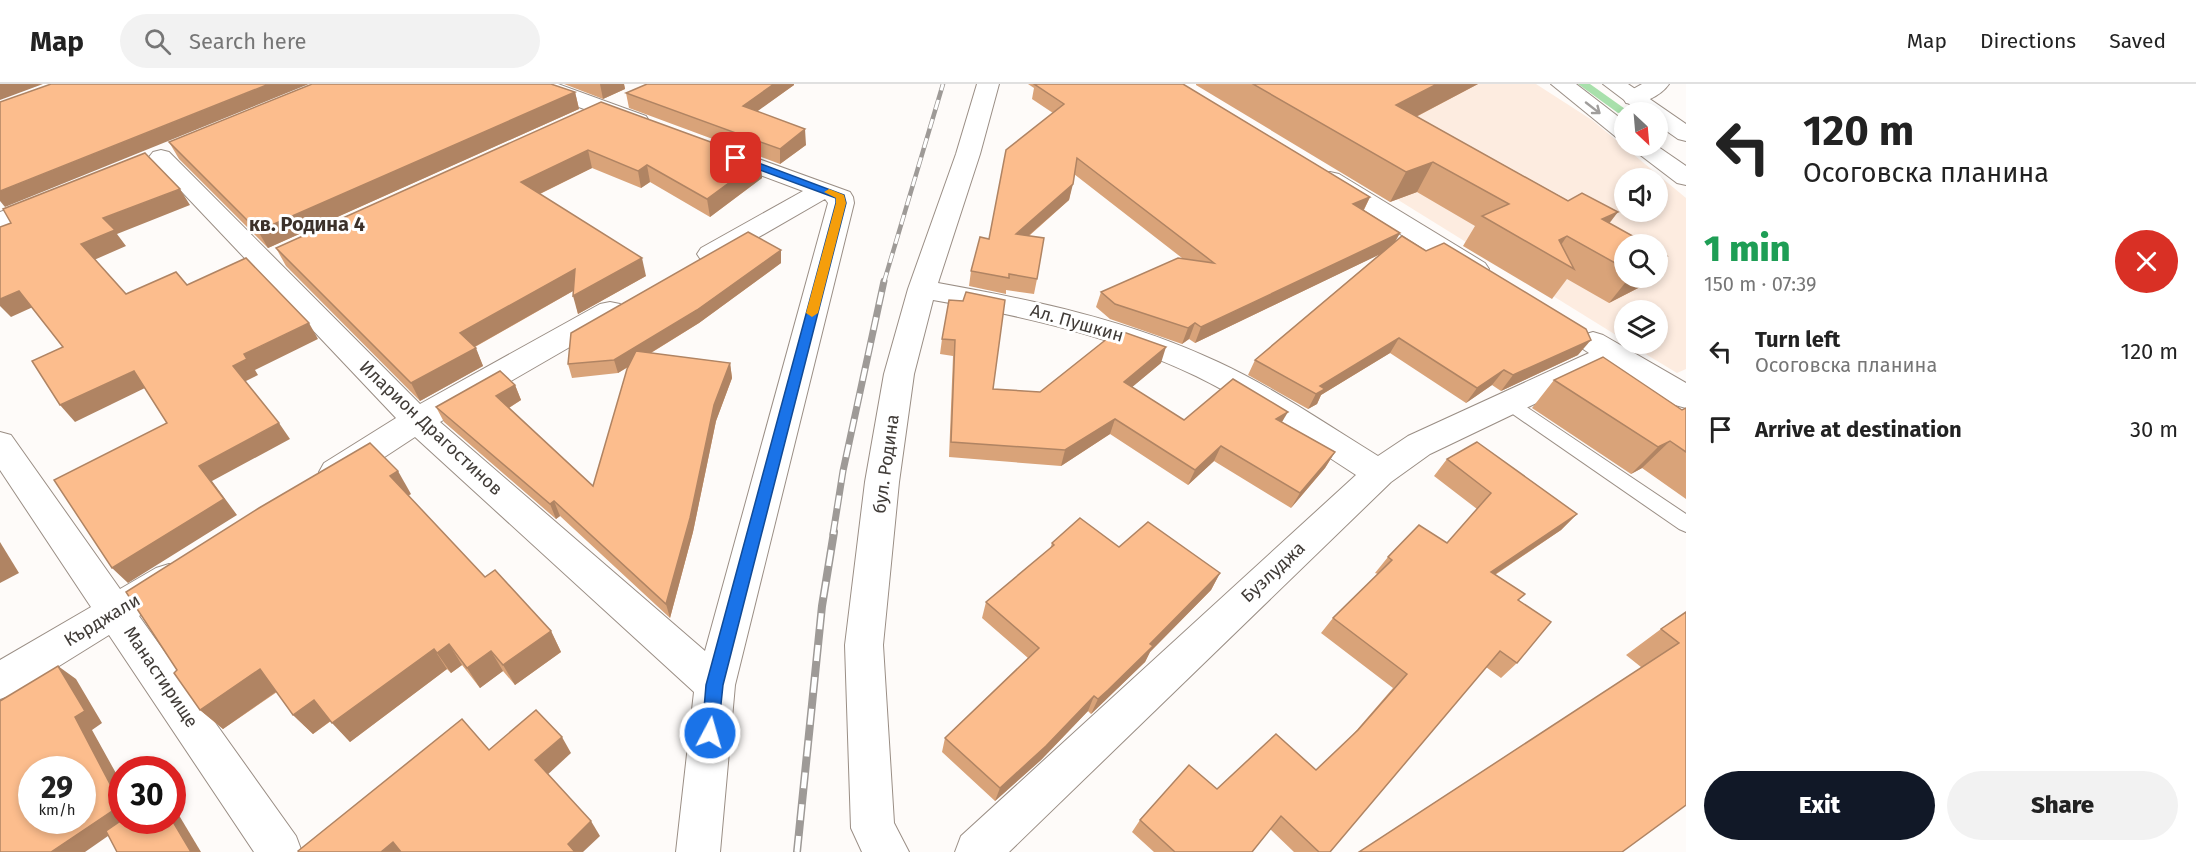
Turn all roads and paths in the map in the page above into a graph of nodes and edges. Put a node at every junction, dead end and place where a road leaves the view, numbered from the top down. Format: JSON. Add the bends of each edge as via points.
{"nodes":[{"id":1,"x":538,"y":84,"type":"edge"},
{"id":2,"x":987,"y":84,"type":"edge"},
{"id":3,"x":1562,"y":84,"type":"edge"},
{"id":4,"x":1614,"y":84,"type":"edge"},
{"id":5,"x":1658,"y":84,"type":"edge"},
{"id":6,"x":637,"y":94,"type":"edge"},
{"id":7,"x":1634,"y":98,"type":"junction"},
{"id":8,"x":1640,"y":102,"type":"edge"},
{"id":9,"x":606,"y":109,"type":"junction"},
{"id":10,"x":1668,"y":122,"type":"edge"},
{"id":11,"x":574,"y":123,"type":"edge"},
{"id":12,"x":1614,"y":124,"type":"edge"},
{"id":13,"x":660,"y":129,"type":"edge"},
{"id":14,"x":1686,"y":134,"type":"edge"},
{"id":15,"x":704,"y":146,"type":"edge"},
{"id":16,"x":1656,"y":156,"type":"edge"},
{"id":17,"x":161,"y":157,"type":"dead end"},
{"id":18,"x":1308,"y":165,"type":"edge"},
{"id":19,"x":1686,"y":178,"type":"edge"},
{"id":20,"x":823,"y":190,"type":"junction"},
{"id":21,"x":75,"y":191,"type":"edge"},
{"id":22,"x":0,"y":221,"type":"edge"},
{"id":23,"x":687,"y":267,"type":"edge"},
{"id":24,"x":1501,"y":285,"type":"edge"},
{"id":25,"x":922,"y":289,"type":"junction"},
{"id":26,"x":635,"y":296,"type":"edge"},
{"id":27,"x":1572,"y":328,"type":"edge"},
{"id":28,"x":1612,"y":354,"type":"junction"},
{"id":29,"x":1686,"y":397,"type":"edge"},
{"id":30,"x":1510,"y":404,"type":"junction"},
{"id":31,"x":417,"y":420,"type":"junction"},
{"id":32,"x":0,"y":444,"type":"edge"},
{"id":33,"x":1379,"y":473,"type":"junction"},
{"id":34,"x":307,"y":490,"type":"edge"},
{"id":35,"x":1686,"y":524,"type":"edge"},
{"id":36,"x":197,"y":561,"type":"edge"},
{"id":37,"x":117,"y":612,"type":"junction"},
{"id":38,"x":0,"y":681,"type":"edge"},
{"id":39,"x":715,"y":685,"type":"junction"},
{"id":40,"x":280,"y":852,"type":"edge"},
{"id":41,"x":698,"y":852,"type":"edge"},
{"id":42,"x":887,"y":852,"type":"edge"},
{"id":43,"x":977,"y":852,"type":"edge"}],
"edges":[{"from":1,"to":9,"type":"street"},
{"from":2,"to":25,"type":"street","name":"бул. Родина","via":[[968,154]]},
{"from":3,"to":12,"type":"street","one_way":true},
{"from":4,"to":7,"type":"street"},
{"from":5,"to":7,"type":"street"},
{"from":6,"to":9,"type":"street"},
{"from":7,"to":8,"type":"street"},
{"from":9,"to":11,"type":"street"},
{"from":9,"to":13,"type":"street"},
{"from":10,"to":14,"type":"street"},
{"from":15,"to":20,"type":"street"},
{"from":16,"to":19,"type":"street"},
{"from":17,"to":31,"type":"street","name":"Иларион Драгостинов","via":[[275,258]]},
{"from":18,"to":24,"type":"street"},
{"from":20,"to":23,"type":"street"},
{"from":20,"to":39,"type":"street","via":[[841,197],[841,203]]},
{"from":21,"to":22,"type":"street"},
{"from":25,"to":33,"type":"street","name":"Ал. Пушкин","via":[[1048,314],[1144,343],[1207,370]]},
{"from":25,"to":42,"type":"street","name":"бул. Родина","via":[[899,374],[864,645],[873,828]]},
{"from":26,"to":31,"type":"street"},
{"from":27,"to":28,"type":"street"},
{"from":28,"to":29,"type":"street"},
{"from":28,"to":30,"type":"street","name":"Бузлуджа"},
{"from":30,"to":33,"type":"street","name":"Бузлуджа","via":[[1419,445]]},
{"from":30,"to":35,"type":"lane"},
{"from":31,"to":34,"type":"street"},
{"from":31,"to":39,"type":"street","name":"Иларион Драгостинов"},
{"from":32,"to":37,"type":"street","name":"Манастирище"},
{"from":33,"to":43,"type":"street","name":"Бузлуджа"},
{"from":36,"to":37,"type":"street","name":"Кърджали"},
{"from":37,"to":38,"type":"street","name":"Кърджали"},
{"from":37,"to":40,"type":"street","name":"Манастирище"},
{"from":39,"to":41,"type":"street"}]}
